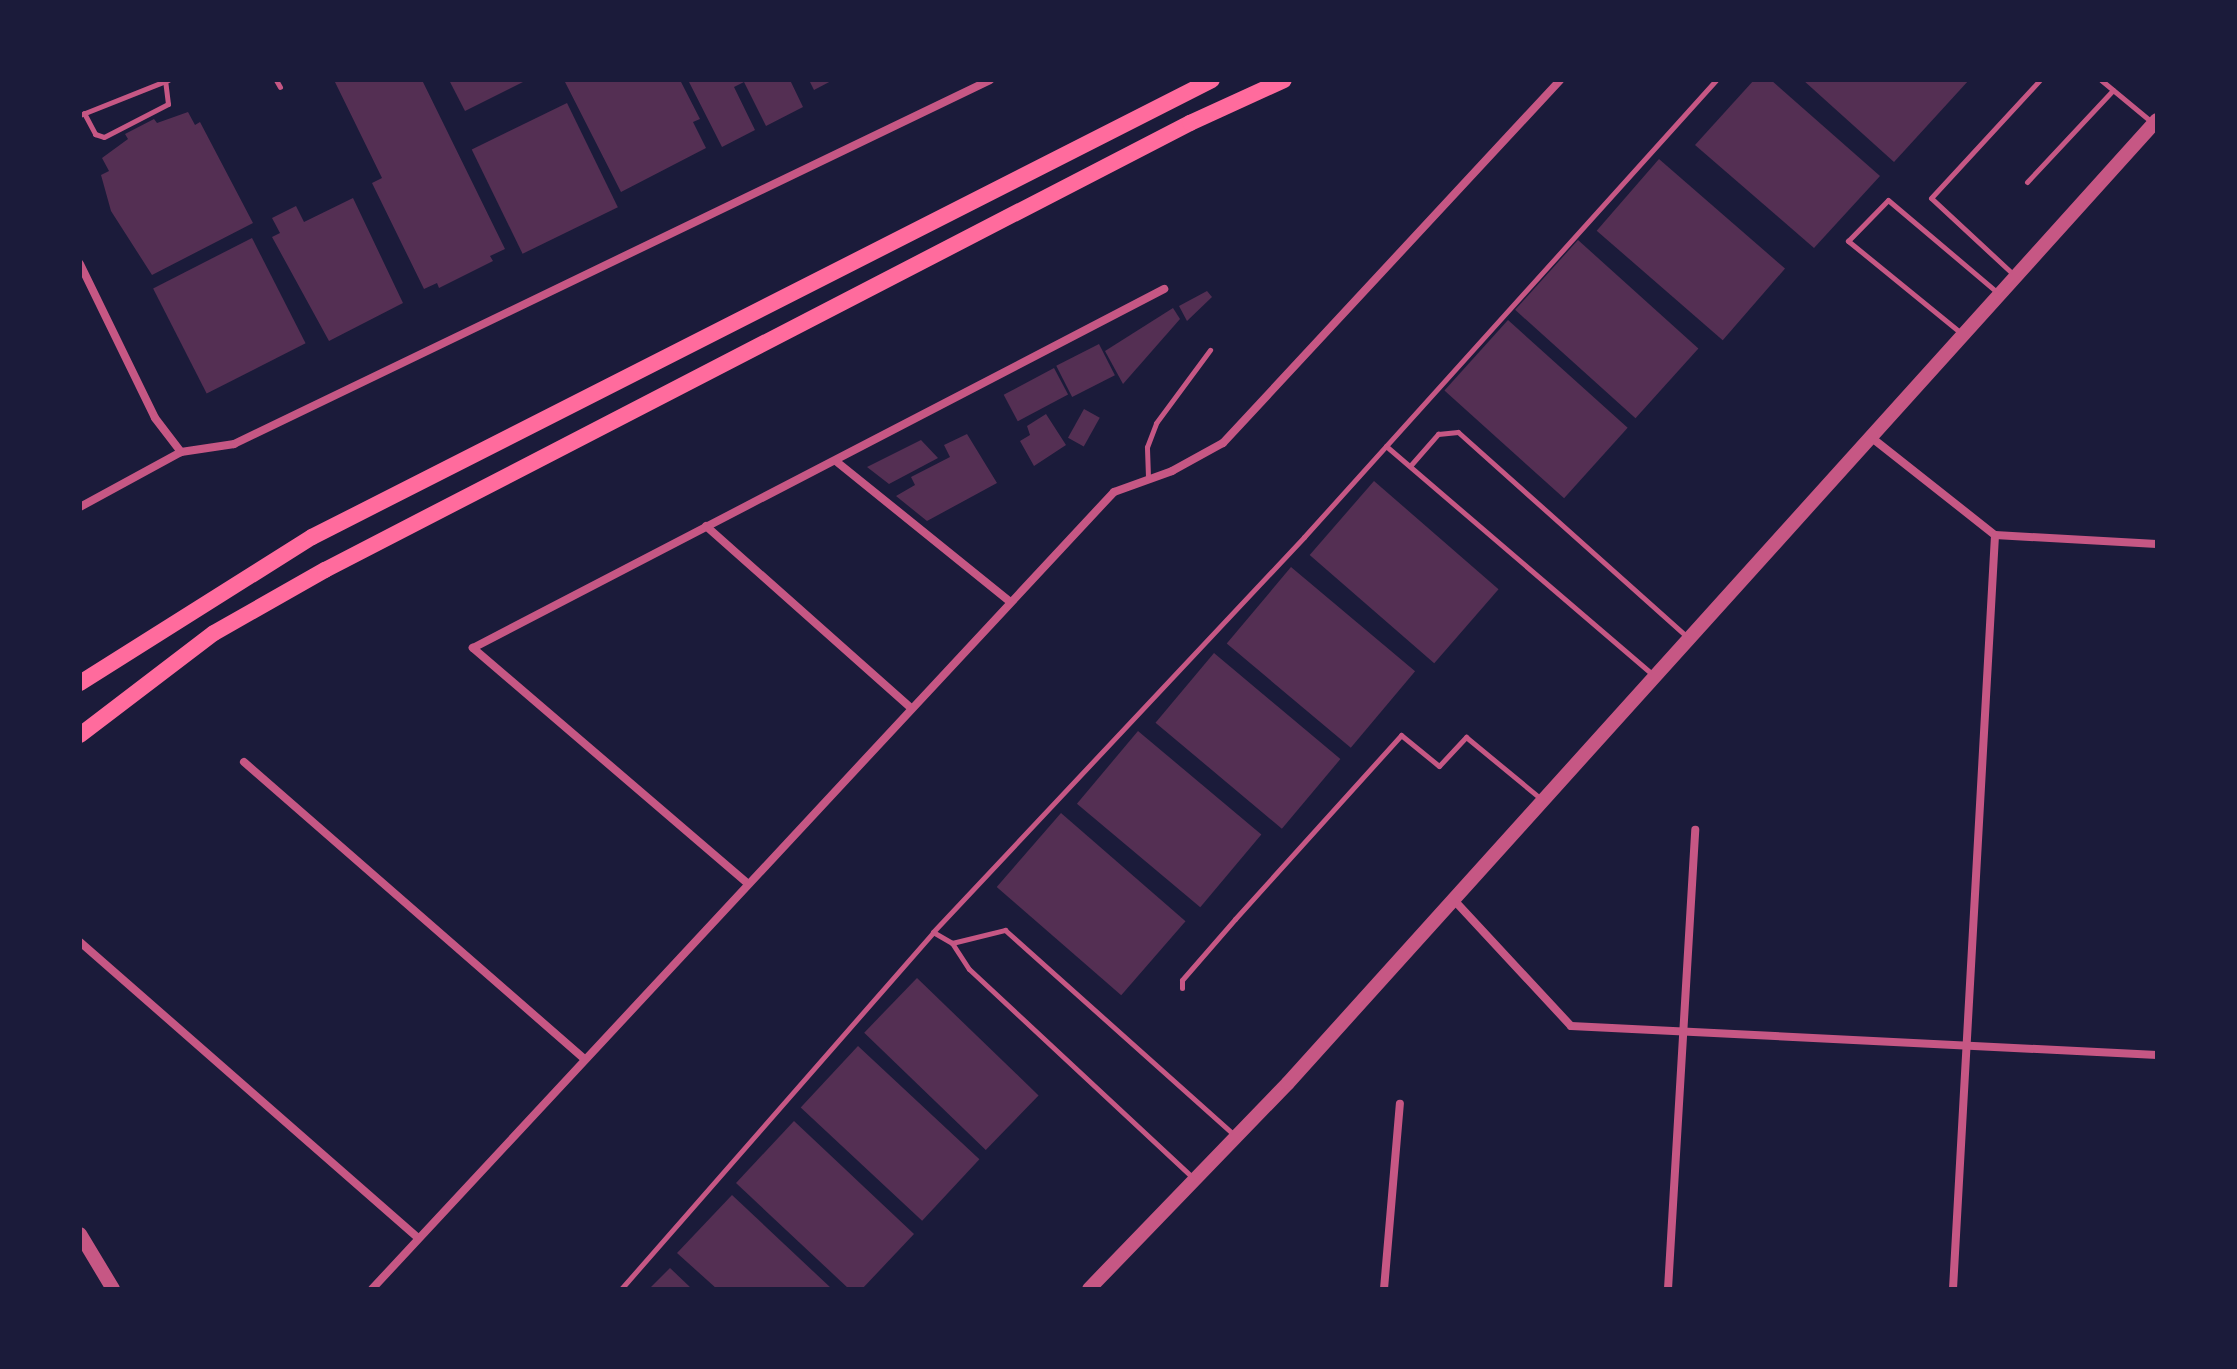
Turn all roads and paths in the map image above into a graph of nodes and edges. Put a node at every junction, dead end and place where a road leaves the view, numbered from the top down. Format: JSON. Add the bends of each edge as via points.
{"nodes":[{"id":1,"x":276,"y":80,"type":"edge"},
{"id":2,"x":990,"y":80,"type":"edge"},
{"id":3,"x":1212,"y":80,"type":"edge"},
{"id":4,"x":1284,"y":80,"type":"edge"},
{"id":5,"x":1560,"y":80,"type":"edge"},
{"id":6,"x":1716,"y":80,"type":"edge"},
{"id":7,"x":2040,"y":80,"type":"edge"},
{"id":8,"x":2101,"y":80,"type":"edge"},
{"id":9,"x":167,"y":81,"type":"edge"},
{"id":10,"x":280,"y":87,"type":"dead end"},
{"id":11,"x":2113,"y":90,"type":"junction"},
{"id":12,"x":82,"y":114,"type":"edge"},
{"id":13,"x":2155,"y":122,"type":"edge"},
{"id":14,"x":2027,"y":182,"type":"dead end"},
{"id":15,"x":80,"y":264,"type":"edge"},
{"id":16,"x":2014,"y":275,"type":"junction"},
{"id":17,"x":1164,"y":289,"type":"dead end"},
{"id":18,"x":1997,"y":292,"type":"junction"},
{"id":19,"x":1961,"y":333,"type":"junction"},
{"id":20,"x":1210,"y":350,"type":"dead end"},
{"id":21,"x":1872,"y":438,"type":"junction"},
{"id":22,"x":1386,"y":446,"type":"junction"},
{"id":23,"x":181,"y":452,"type":"junction"},
{"id":24,"x":837,"y":462,"type":"junction"},
{"id":25,"x":1410,"y":466,"type":"junction"},
{"id":26,"x":1148,"y":477,"type":"junction"},
{"id":27,"x":80,"y":507,"type":"edge"},
{"id":28,"x":706,"y":526,"type":"junction"},
{"id":29,"x":1995,"y":535,"type":"junction"},
{"id":30,"x":2157,"y":544,"type":"edge"},
{"id":31,"x":1009,"y":601,"type":"junction"},
{"id":32,"x":1688,"y":639,"type":"junction"},
{"id":33,"x":1653,"y":675,"type":"junction"},
{"id":34,"x":80,"y":683,"type":"edge"},
{"id":35,"x":910,"y":707,"type":"junction"},
{"id":36,"x":109,"y":710,"type":"junction"},
{"id":37,"x":80,"y":735,"type":"edge"},
{"id":38,"x":80,"y":742,"type":"edge"},
{"id":39,"x":244,"y":762,"type":"dead end"},
{"id":40,"x":1540,"y":798,"type":"junction"},
{"id":41,"x":1695,"y":830,"type":"dead end"},
{"id":42,"x":746,"y":882,"type":"junction"},
{"id":43,"x":1453,"y":899,"type":"junction"},
{"id":44,"x":933,"y":932,"type":"junction"},
{"id":45,"x":80,"y":942,"type":"edge"},
{"id":46,"x":952,"y":943,"type":"junction"},
{"id":47,"x":1182,"y":988,"type":"dead end"},
{"id":48,"x":1683,"y":1031,"type":"junction"},
{"id":49,"x":1966,"y":1044,"type":"junction"},
{"id":50,"x":2157,"y":1055,"type":"edge"},
{"id":51,"x":584,"y":1059,"type":"junction"},
{"id":52,"x":1400,"y":1104,"type":"dead end"},
{"id":53,"x":1236,"y":1137,"type":"junction"},
{"id":54,"x":1196,"y":1181,"type":"junction"},
{"id":55,"x":80,"y":1234,"type":"edge"},
{"id":56,"x":418,"y":1238,"type":"junction"},
{"id":57,"x":113,"y":1289,"type":"edge"},
{"id":58,"x":372,"y":1289,"type":"edge"},
{"id":59,"x":621,"y":1289,"type":"edge"},
{"id":60,"x":1089,"y":1289,"type":"edge"},
{"id":61,"x":1384,"y":1289,"type":"edge"},
{"id":62,"x":1668,"y":1289,"type":"edge"},
{"id":63,"x":1953,"y":1289,"type":"edge"}],
"edges":[{"from":1,"to":10,"type":"lane"},
{"from":2,"to":23,"type":"street","via":[[234,444]]},
{"from":3,"to":34,"type":"main road","via":[[312,537]]},
{"from":4,"to":36,"type":"main road","via":[[1190,123],[325,570],[214,633]]},
{"from":5,"to":26,"type":"street","via":[[1256,412],[1223,443],[1172,471]]},
{"from":6,"to":22,"type":"lane"},
{"from":7,"to":16,"type":"lane","via":[[1931,198]]},
{"from":8,"to":11,"type":"lane"},
{"from":9,"to":12,"type":"lane"},
{"from":9,"to":12,"type":"lane","via":[[168,104],[104,137],[95,134]]},
{"from":11,"to":13,"type":"lane"},
{"from":11,"to":14,"type":"lane"},
{"from":13,"to":16,"type":"street"},
{"from":15,"to":23,"type":"street","via":[[155,418]]},
{"from":16,"to":18,"type":"street"},
{"from":17,"to":24,"type":"street"},
{"from":18,"to":19,"type":"street"},
{"from":18,"to":19,"type":"lane","via":[[1888,200],[1848,241]]},
{"from":19,"to":21,"type":"street"},
{"from":20,"to":26,"type":"lane","via":[[1156,423],[1147,447]]},
{"from":21,"to":29,"type":"street"},
{"from":21,"to":32,"type":"street"},
{"from":22,"to":25,"type":"lane"},
{"from":22,"to":44,"type":"lane"},
{"from":23,"to":27,"type":"street"},
{"from":24,"to":28,"type":"street"},
{"from":24,"to":31,"type":"street"},
{"from":25,"to":32,"type":"lane","via":[[1438,434],[1458,432]]},
{"from":25,"to":33,"type":"lane"},
{"from":26,"to":31,"type":"street","via":[[1114,492]]},
{"from":28,"to":35,"type":"street"},
{"from":28,"to":42,"type":"street","via":[[473,648]]},
{"from":29,"to":30,"type":"street"},
{"from":29,"to":49,"type":"street"},
{"from":31,"to":35,"type":"street"},
{"from":32,"to":33,"type":"street"},
{"from":33,"to":40,"type":"street"},
{"from":35,"to":42,"type":"street"},
{"from":36,"to":37,"type":"main road"},
{"from":36,"to":38,"type":"street"},
{"from":39,"to":51,"type":"street"},
{"from":40,"to":43,"type":"street"},
{"from":40,"to":47,"type":"lane","via":[[1466,737],[1439,766],[1401,735],[1182,980]]},
{"from":41,"to":48,"type":"street"},
{"from":42,"to":51,"type":"street"},
{"from":43,"to":48,"type":"street","via":[[1571,1026]]},
{"from":43,"to":53,"type":"street"},
{"from":44,"to":46,"type":"lane"},
{"from":44,"to":59,"type":"lane"},
{"from":45,"to":56,"type":"street"},
{"from":46,"to":53,"type":"lane","via":[[1005,930]]},
{"from":46,"to":54,"type":"lane","via":[[969,969]]},
{"from":48,"to":49,"type":"street"},
{"from":48,"to":62,"type":"street"},
{"from":49,"to":50,"type":"street"},
{"from":49,"to":63,"type":"street"},
{"from":51,"to":56,"type":"street"},
{"from":52,"to":61,"type":"street"},
{"from":53,"to":54,"type":"street"},
{"from":54,"to":60,"type":"street"},
{"from":55,"to":57,"type":"street"},
{"from":56,"to":58,"type":"street"}]}
